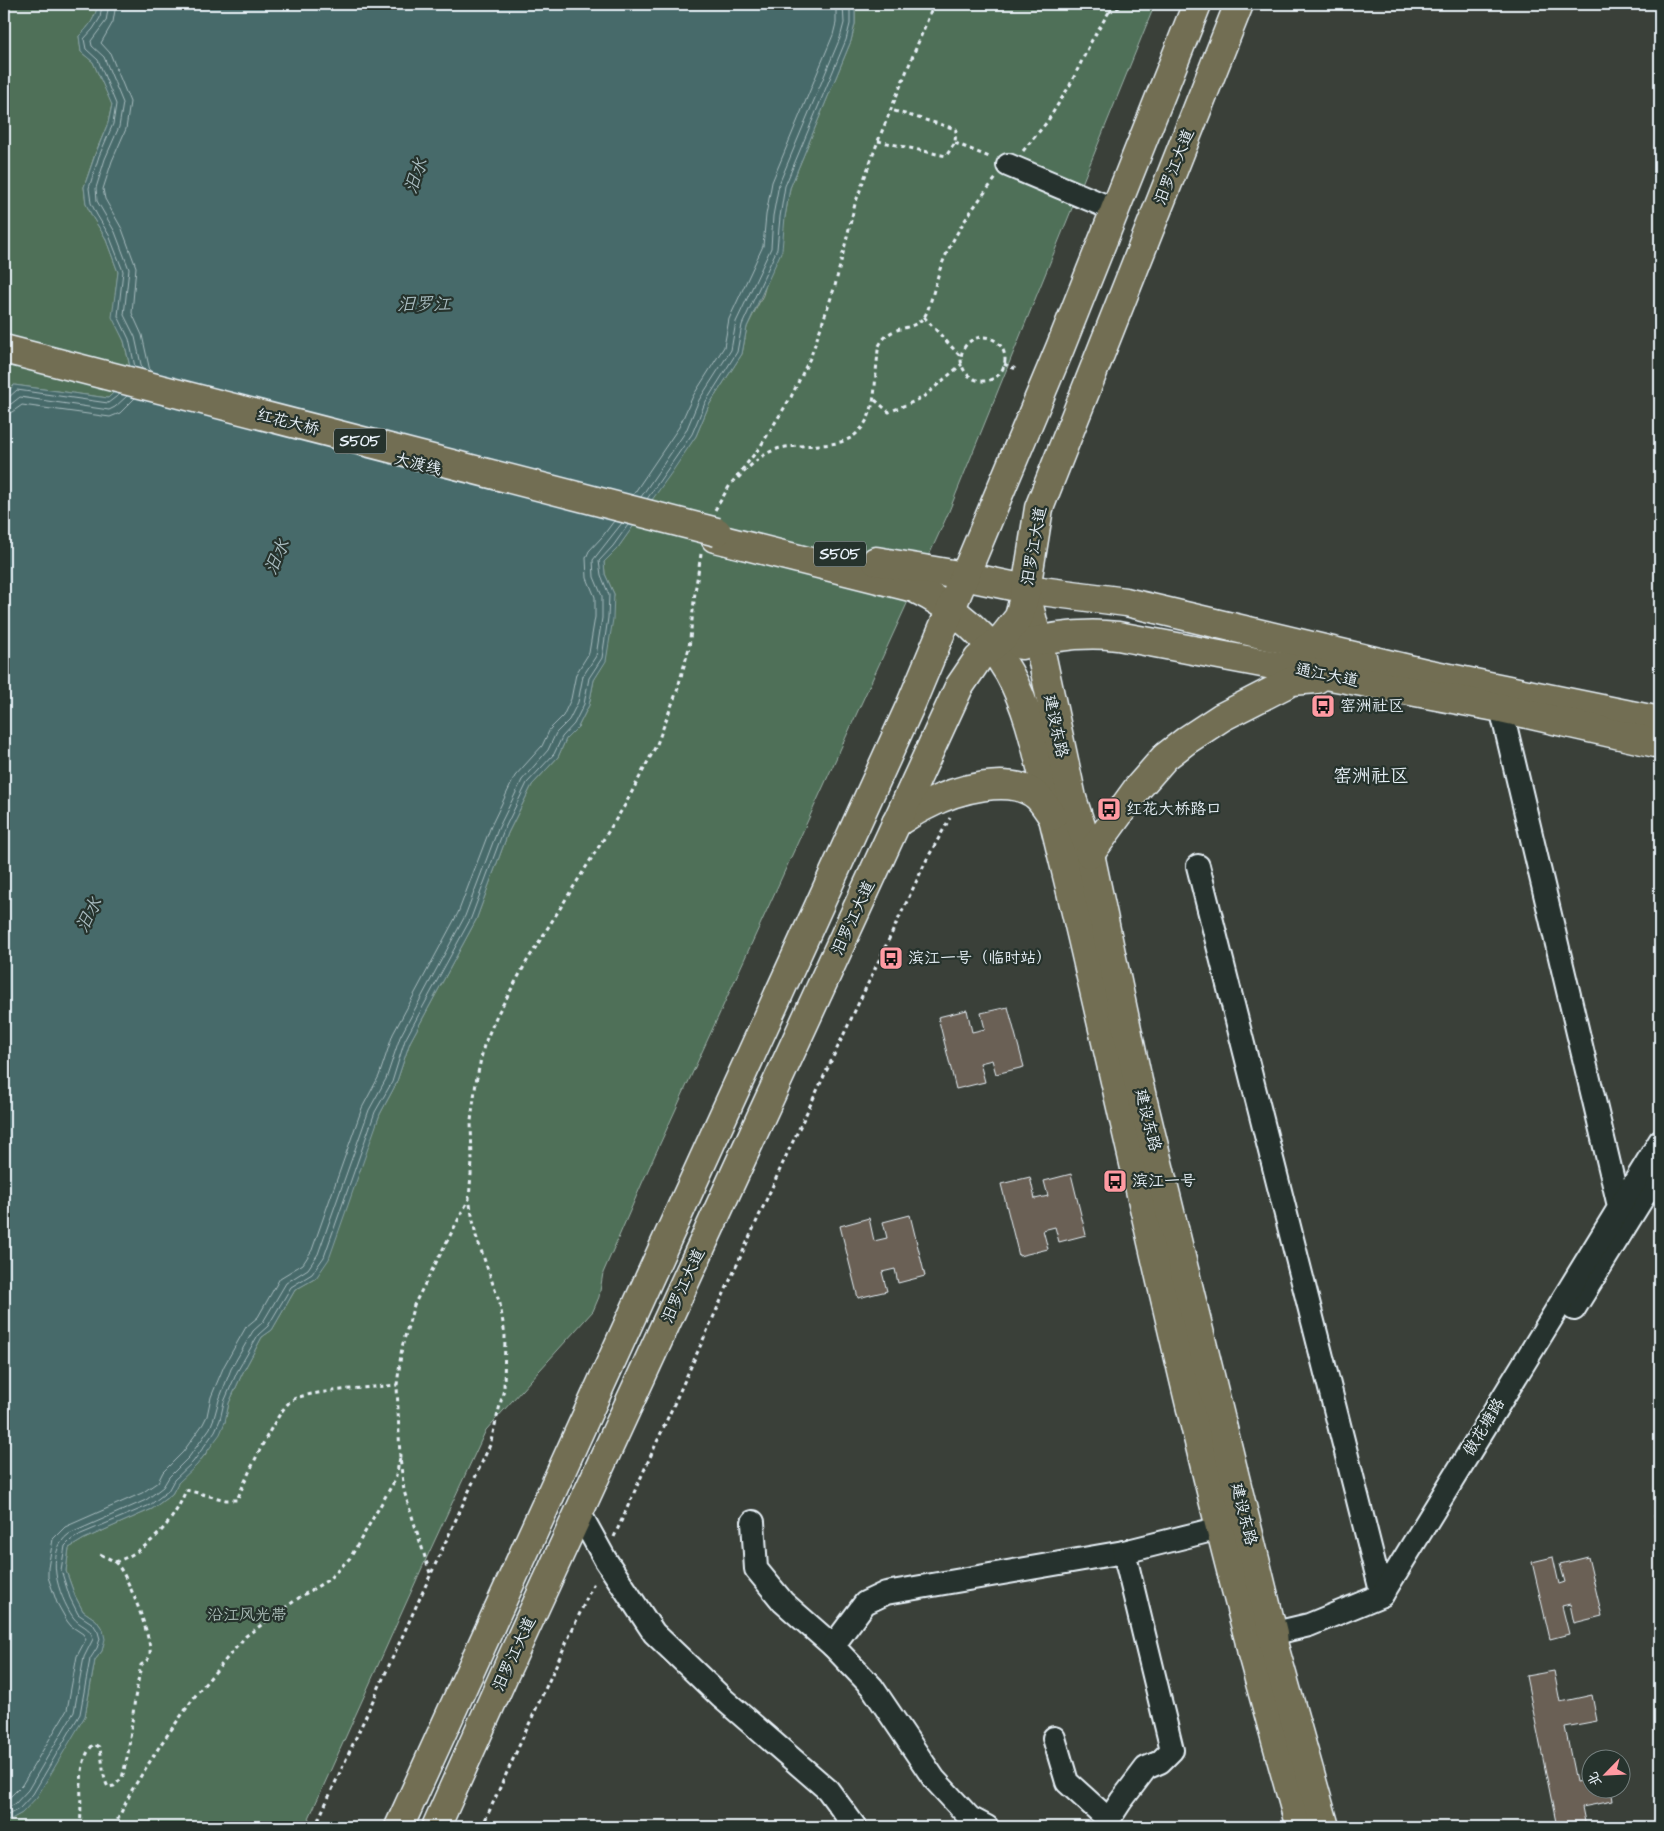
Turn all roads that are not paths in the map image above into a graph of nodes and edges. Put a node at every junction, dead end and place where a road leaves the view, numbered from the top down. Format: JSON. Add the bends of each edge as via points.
{"nodes":[{"id":1,"x":1197,"y":4,"type":"edge"},
{"id":2,"x":1239,"y":4,"type":"edge"},
{"id":3,"x":1008,"y":165,"type":"road end"},
{"id":4,"x":1115,"y":210,"type":"junction"},
{"id":5,"x":4,"y":350,"type":"edge"},
{"id":6,"x":4,"y":361,"type":"edge"},
{"id":7,"x":711,"y":534,"type":"junction"},
{"id":8,"x":964,"y":576,"type":"junction"},
{"id":9,"x":1026,"y":589,"type":"junction"},
{"id":10,"x":950,"y":609,"type":"junction"},
{"id":11,"x":1038,"y":640,"type":"junction"},
{"id":12,"x":992,"y":646,"type":"junction"},
{"id":13,"x":1340,"y":678,"type":"junction"},
{"id":14,"x":1504,"y":699,"type":"junction"},
{"id":15,"x":1660,"y":721,"type":"edge"},
{"id":16,"x":1660,"y":744,"type":"edge"},
{"id":17,"x":1053,"y":817,"type":"junction"},
{"id":18,"x":896,"y":823,"type":"junction"},
{"id":19,"x":1090,"y":854,"type":"junction"},
{"id":20,"x":1198,"y":866,"type":"dead end"},
{"id":21,"x":1660,"y":1141,"type":"edge"},
{"id":22,"x":1660,"y":1170,"type":"edge"},
{"id":23,"x":1619,"y":1206,"type":"junction"},
{"id":24,"x":579,"y":1512,"type":"junction"},
{"id":25,"x":753,"y":1522,"type":"dead end"},
{"id":26,"x":1220,"y":1528,"type":"junction"},
{"id":27,"x":1124,"y":1552,"type":"junction"},
{"id":28,"x":1382,"y":1595,"type":"junction"},
{"id":29,"x":1262,"y":1643,"type":"junction"},
{"id":30,"x":833,"y":1646,"type":"junction"},
{"id":31,"x":1054,"y":1738,"type":"dead end"},
{"id":32,"x":1106,"y":1824,"type":"edge"},
{"id":33,"x":399,"y":1827,"type":"edge"},
{"id":34,"x":436,"y":1827,"type":"edge"},
{"id":35,"x":855,"y":1827,"type":"edge"},
{"id":36,"x":987,"y":1827,"type":"edge"},
{"id":37,"x":1300,"y":1827,"type":"edge"},
{"id":38,"x":1325,"y":1827,"type":"edge"}],
"edges":[{"from":1,"to":4,"type":"main road","name":"汨罗江大道"},
{"from":2,"to":9,"type":"main road","name":"汨罗江大道","via":[[1039,508]]},
{"from":3,"to":4,"type":"street"},
{"from":4,"to":8,"type":"main road","name":"汨罗江大道"},
{"from":5,"to":7,"type":"main road","name":"红花大桥","number":"S505","bridge":true},
{"from":6,"to":7,"type":"main road","name":"大渡线","number":"S505"},
{"from":7,"to":8,"type":"main road","number":"S505"},
{"from":7,"to":10,"type":"main road","number":"S505","via":[[914,588]]},
{"from":8,"to":9,"type":"main road","number":"S505"},
{"from":8,"to":10,"type":"main road","name":"汨罗江大道"},
{"from":9,"to":11,"type":"main road","name":"建设东路"},
{"from":9,"to":12,"type":"main road","name":"汨罗江大道","via":[[1019,617]]},
{"from":9,"to":14,"type":"main road","name":"通江大道","via":[[1126,602],[1430,674]]},
{"from":10,"to":12,"type":"main road","name":"建设东路"},
{"from":10,"to":33,"type":"main road","name":"汨罗江大道","via":[[906,714]]},
{"from":11,"to":12,"type":"main road","name":"通江大道","via":[[1014,647]]},
{"from":11,"to":13,"type":"main road","name":"通江大道","via":[[1090,633],[1118,636]]},
{"from":11,"to":19,"type":"main road","name":"建设东路","via":[[1072,798]]},
{"from":12,"to":17,"type":"main road","name":"建设东路","via":[[1025,707]]},
{"from":12,"to":18,"type":"main road","name":"汨罗江大道","via":[[978,659],[959,687]]},
{"from":13,"to":14,"type":"main road","name":"通江大道"},
{"from":13,"to":19,"type":"main road","via":[[1292,681],[1222,717],[1187,740],[1165,757],[1137,789]]},
{"from":14,"to":15,"type":"main road","name":"通江大道"},
{"from":14,"to":16,"type":"main road","name":"通江大道"},
{"from":14,"to":23,"type":"street"},
{"from":17,"to":18,"type":"main road","via":[[1037,797],[1019,787],[1001,784],[978,787],[928,804]]},
{"from":17,"to":26,"type":"main road","name":"建设东路"},
{"from":18,"to":24,"type":"main road","name":"汨罗江大道"},
{"from":19,"to":29,"type":"main road","name":"建设东路"},
{"from":20,"to":28,"type":"street"},
{"from":21,"to":23,"type":"street","name":"傲花塘路"},
{"from":22,"to":29,"type":"street","via":[[1392,1603],[1369,1617],[1312,1638]]},
{"from":23,"to":28,"type":"street","name":"傲花塘路"},
{"from":24,"to":34,"type":"main road","name":"汨罗江大道"},
{"from":24,"to":35,"type":"street","via":[[605,1559],[654,1633],[722,1698],[828,1790]]},
{"from":25,"to":30,"type":"street","via":[[756,1569],[783,1602]]},
{"from":26,"to":27,"type":"street"},
{"from":26,"to":29,"type":"main road","name":"建设东路"},
{"from":27,"to":30,"type":"street","via":[[886,1594],[865,1603]]},
{"from":27,"to":32,"type":"street","via":[[1172,1750],[1160,1762],[1146,1768]]},
{"from":28,"to":29,"type":"street"},
{"from":29,"to":37,"type":"main road","name":"建设东路"},
{"from":29,"to":38,"type":"main road","name":"建设东路"},
{"from":30,"to":36,"type":"street","via":[[872,1686],[934,1778],[970,1818]]},
{"from":31,"to":32,"type":"street","via":[[1067,1782]]}]}
